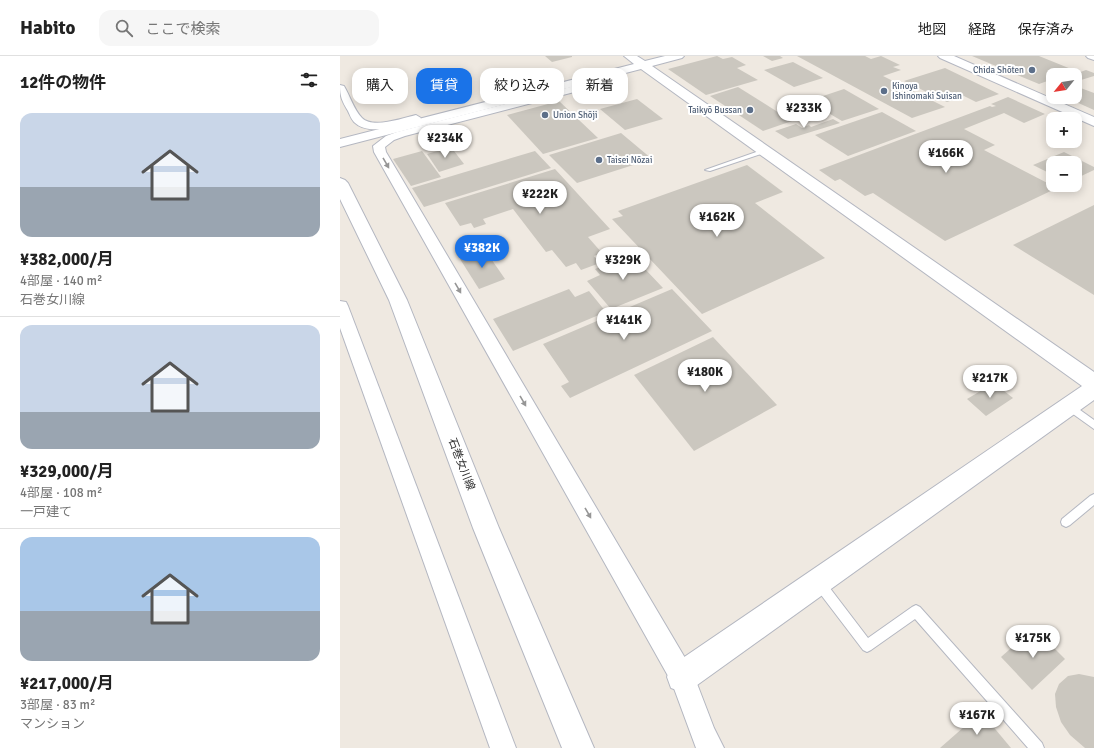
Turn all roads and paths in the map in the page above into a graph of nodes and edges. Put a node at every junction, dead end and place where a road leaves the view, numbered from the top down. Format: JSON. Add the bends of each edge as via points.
{"nodes":[{"id":1,"x":678,"y":56,"type":"edge"},
{"id":2,"x":944,"y":56,"type":"edge"},
{"id":3,"x":633,"y":64,"type":"edge"},
{"id":4,"x":622,"y":68,"type":"edge"},
{"id":5,"x":572,"y":78,"type":"edge"},
{"id":6,"x":572,"y":83,"type":"edge"},
{"id":7,"x":340,"y":88,"type":"edge"},
{"id":8,"x":1094,"y":122,"type":"edge"},
{"id":9,"x":340,"y":143,"type":"edge"},
{"id":10,"x":765,"y":151,"type":"junction"},
{"id":11,"x":708,"y":170,"type":"dead end"},
{"id":12,"x":340,"y":184,"type":"edge"},
{"id":13,"x":340,"y":306,"type":"edge"},
{"id":14,"x":1094,"y":383,"type":"edge"},
{"id":15,"x":1094,"y":389,"type":"edge"},
{"id":16,"x":1069,"y":406,"type":"junction"},
{"id":17,"x":1094,"y":425,"type":"edge"},
{"id":18,"x":1094,"y":499,"type":"edge"},
{"id":19,"x":1066,"y":522,"type":"dead end"},
{"id":20,"x":818,"y":582,"type":"junction"},
{"id":21,"x":682,"y":677,"type":"junction"},
{"id":22,"x":503,"y":748,"type":"edge"},
{"id":23,"x":578,"y":748,"type":"edge"},
{"id":24,"x":711,"y":748,"type":"edge"},
{"id":25,"x":1037,"y":748,"type":"edge"}],
"edges":[{"from":1,"to":3,"type":"street"},
{"from":2,"to":8,"type":"street"},
{"from":3,"to":4,"type":"street"},
{"from":3,"to":10,"type":"street"},
{"from":3,"to":21,"type":"street","one_way":true,"via":[[578,88],[401,134],[379,146],[380,152]]},
{"from":5,"to":7,"type":"street","via":[[381,126],[362,124]]},
{"from":6,"to":9,"type":"street"},
{"from":10,"to":11,"type":"lane"},
{"from":10,"to":14,"type":"street"},
{"from":12,"to":23,"type":"street","name":"石巻女川線","via":[[398,300],[486,528]]},
{"from":13,"to":22,"type":"street"},
{"from":15,"to":16,"type":"street"},
{"from":16,"to":17,"type":"lane"},
{"from":16,"to":20,"type":"street"},
{"from":18,"to":19,"type":"lane"},
{"from":20,"to":21,"type":"street"},
{"from":20,"to":25,"type":"lane","via":[[867,646],[916,611]]},
{"from":21,"to":24,"type":"street"}]}
